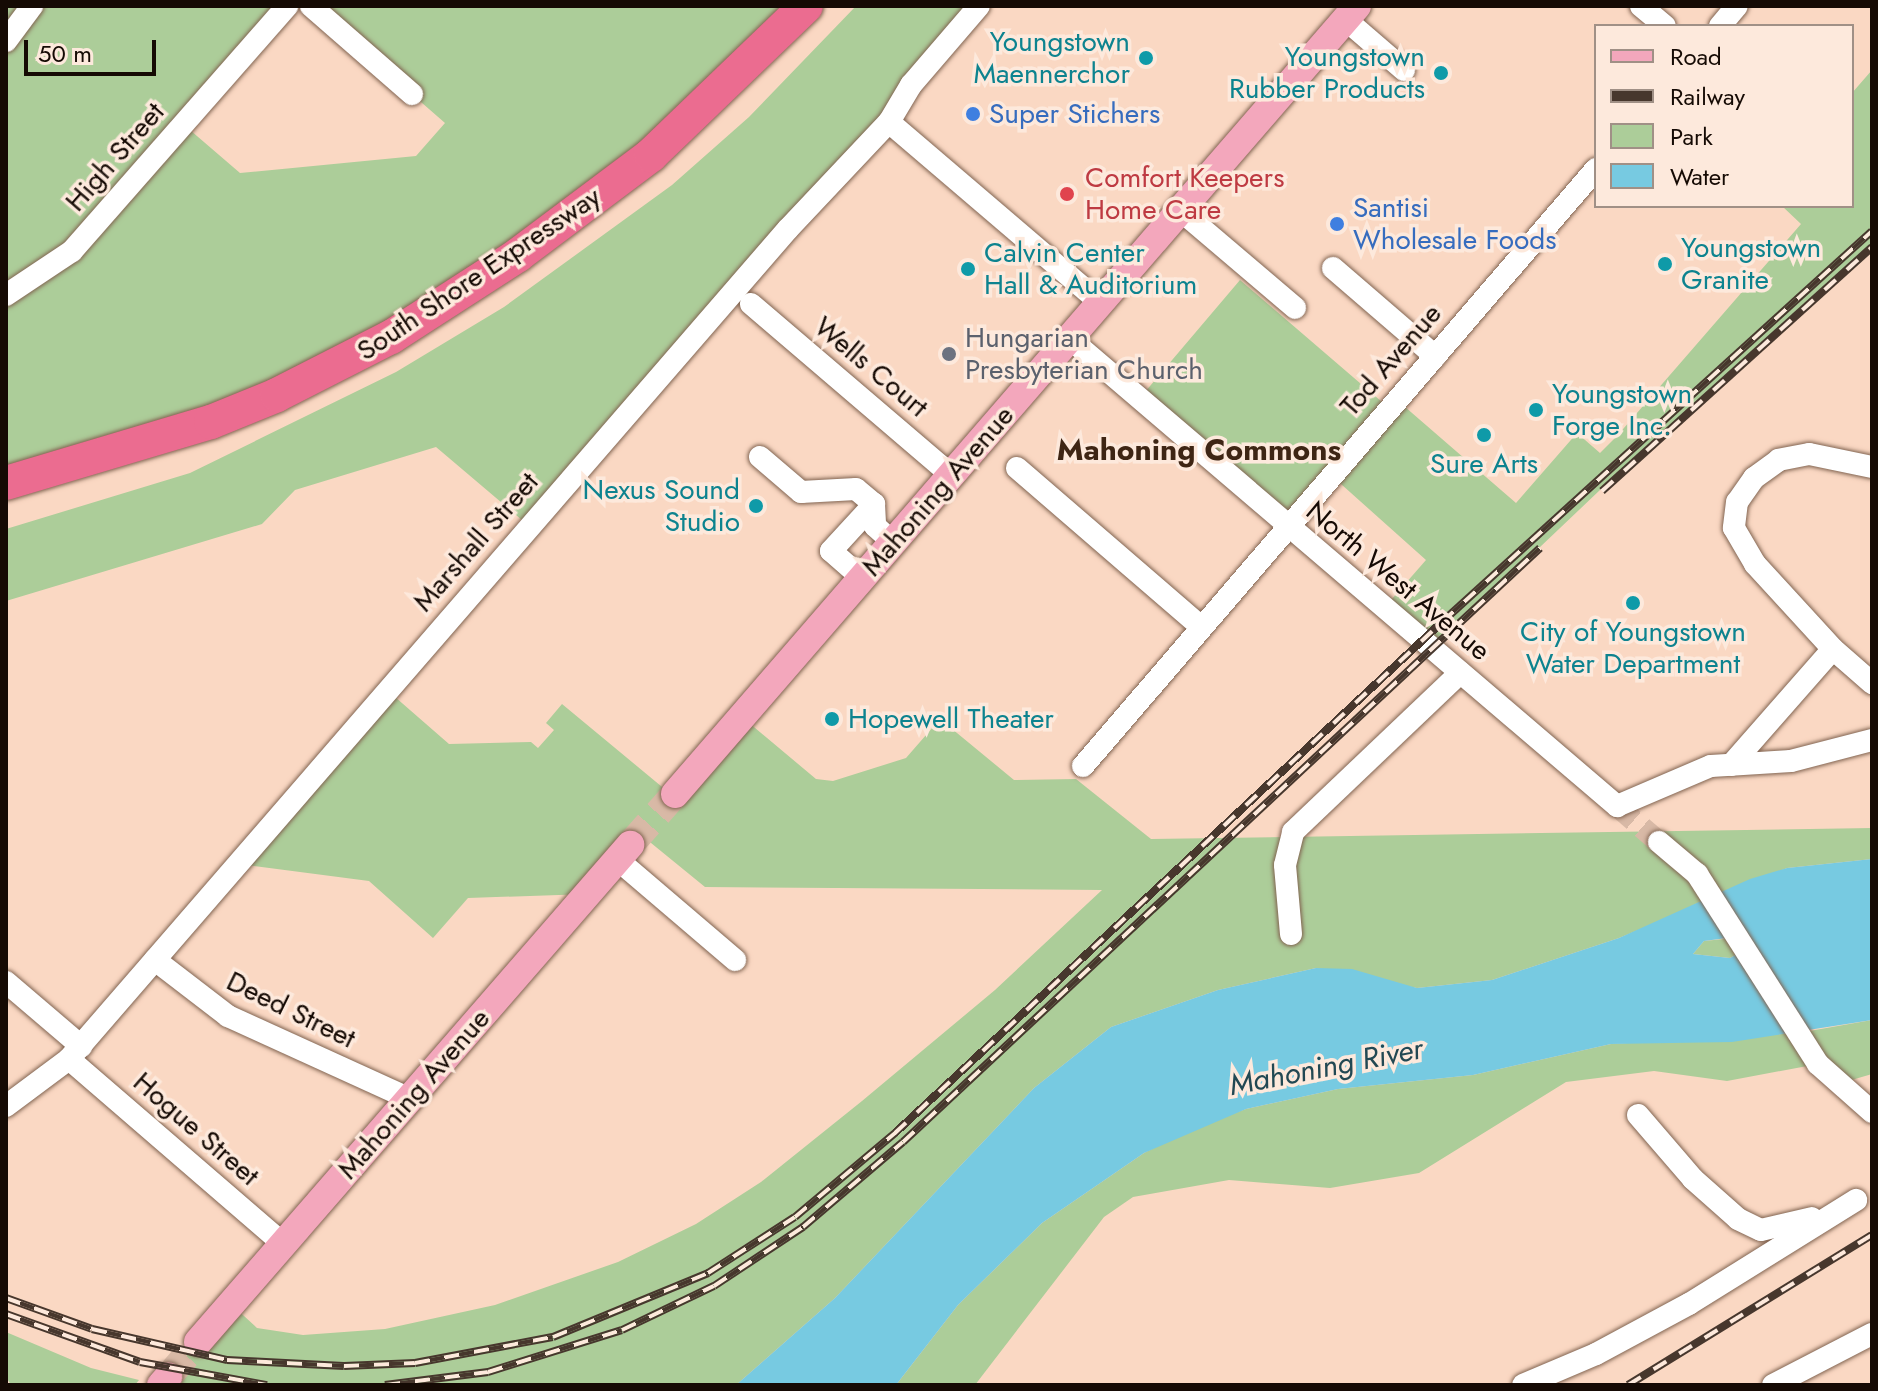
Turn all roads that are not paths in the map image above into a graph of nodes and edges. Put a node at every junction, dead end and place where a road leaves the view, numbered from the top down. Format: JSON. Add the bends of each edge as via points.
{"nodes":[{"id":1,"x":32,"y":6,"type":"edge"},
{"id":2,"x":287,"y":6,"type":"edge"},
{"id":3,"x":311,"y":6,"type":"edge"},
{"id":4,"x":806,"y":6,"type":"edge"},
{"id":5,"x":979,"y":6,"type":"edge"},
{"id":6,"x":1641,"y":6,"type":"edge"},
{"id":7,"x":1737,"y":6,"type":"edge"},
{"id":8,"x":1351,"y":13,"type":"edge"},
{"id":9,"x":1663,"y":24,"type":"edge"},
{"id":10,"x":1722,"y":24,"type":"edge"},
{"id":11,"x":6,"y":41,"type":"edge"},
{"id":12,"x":1404,"y":70,"type":"dead end"},
{"id":13,"x":412,"y":94,"type":"dead end"},
{"id":14,"x":889,"y":122,"type":"junction"},
{"id":15,"x":1594,"y":171,"type":"edge"},
{"id":16,"x":1180,"y":210,"type":"junction"},
{"id":17,"x":1333,"y":268,"type":"dead end"},
{"id":18,"x":6,"y":295,"type":"edge"},
{"id":19,"x":1100,"y":302,"type":"junction"},
{"id":20,"x":751,"y":304,"type":"dead end"},
{"id":21,"x":1295,"y":308,"type":"dead end"},
{"id":22,"x":1069,"y":338,"type":"junction"},
{"id":23,"x":1435,"y":356,"type":"junction"},
{"id":24,"x":760,"y":457,"type":"dead end"},
{"id":25,"x":1872,"y":467,"type":"edge"},
{"id":26,"x":1017,"y":468,"type":"dead end"},
{"id":27,"x":951,"y":475,"type":"junction"},
{"id":28,"x":6,"y":483,"type":"edge"},
{"id":29,"x":874,"y":504,"type":"junction"},
{"id":30,"x":1287,"y":527,"type":"junction"},
{"id":31,"x":893,"y":542,"type":"junction"},
{"id":32,"x":862,"y":578,"type":"junction"},
{"id":33,"x":1201,"y":627,"type":"junction"},
{"id":34,"x":1833,"y":649,"type":"junction"},
{"id":35,"x":1460,"y":673,"type":"junction"},
{"id":36,"x":1872,"y":683,"type":"edge"},
{"id":37,"x":1872,"y":740,"type":"edge"},
{"id":38,"x":1731,"y":765,"type":"junction"},
{"id":39,"x":1083,"y":766,"type":"dead end"},
{"id":40,"x":675,"y":794,"type":"tunnel mouth"},
{"id":41,"x":1659,"y":842,"type":"tunnel mouth"},
{"id":42,"x":624,"y":853,"type":"joint"},
{"id":43,"x":1291,"y":934,"type":"dead end"},
{"id":44,"x":155,"y":960,"type":"junction"},
{"id":45,"x":735,"y":960,"type":"dead end"},
{"id":46,"x":6,"y":982,"type":"edge"},
{"id":47,"x":75,"y":1053,"type":"junction"},
{"id":48,"x":410,"y":1099,"type":"junction"},
{"id":49,"x":6,"y":1106,"type":"edge"},
{"id":50,"x":1872,"y":1112,"type":"edge"},
{"id":51,"x":1638,"y":1115,"type":"dead end"},
{"id":52,"x":1864,"y":1196,"type":"edge"},
{"id":53,"x":283,"y":1244,"type":"junction"},
{"id":54,"x":1872,"y":1334,"type":"edge"},
{"id":55,"x":198,"y":1342,"type":"tunnel mouth"},
{"id":56,"x":1523,"y":1385,"type":"edge"},
{"id":57,"x":1773,"y":1385,"type":"edge"}],
"edges":[{"from":1,"to":11,"type":"street"},
{"from":2,"to":18,"type":"street","name":"High Street","via":[[72,251]]},
{"from":3,"to":13,"type":"street"},
{"from":4,"to":28,"type":"highway","name":"South Shore Expressway","via":[[651,155],[518,255],[391,337],[211,422]]},
{"from":5,"to":14,"type":"street","name":"Marshall Street","via":[[911,85]]},
{"from":6,"to":9,"type":"street"},
{"from":7,"to":10,"type":"street"},
{"from":8,"to":12,"type":"street"},
{"from":8,"to":16,"type":"main road","name":"Mahoning Avenue"},
{"from":14,"to":19,"type":"street"},
{"from":14,"to":44,"type":"street","name":"Marshall Street","via":[[788,229]]},
{"from":15,"to":23,"type":"street","name":"Tod Avenue"},
{"from":16,"to":19,"type":"main road","name":"Mahoning Avenue"},
{"from":16,"to":21,"type":"street"},
{"from":17,"to":23,"type":"street"},
{"from":19,"to":22,"type":"main road","name":"Mahoning Avenue"},
{"from":20,"to":27,"type":"street","name":"Wells Court"},
{"from":22,"to":27,"type":"main road","name":"Mahoning Avenue"},
{"from":22,"to":30,"type":"street","name":"North West Avenue"},
{"from":23,"to":30,"type":"street","name":"Tod Avenue"},
{"from":24,"to":29,"type":"street","via":[[801,492],[856,489]]},
{"from":25,"to":34,"type":"street","via":[[1809,454],[1779,460],[1754,478],[1737,502],[1734,528],[1755,564]]},
{"from":26,"to":33,"type":"street"},
{"from":27,"to":31,"type":"main road","name":"Mahoning Avenue"},
{"from":29,"to":31,"type":"street","via":[[875,526]]},
{"from":29,"to":32,"type":"street","via":[[831,551]]},
{"from":30,"to":33,"type":"street","name":"Tod Avenue"},
{"from":30,"to":35,"type":"street","name":"North West Avenue"},
{"from":31,"to":32,"type":"main road","name":"Mahoning Avenue"},
{"from":32,"to":40,"type":"main road","name":"Mahoning Avenue"},
{"from":33,"to":39,"type":"street","name":"Tod Avenue"},
{"from":34,"to":36,"type":"street"},
{"from":34,"to":38,"type":"street"},
{"from":35,"to":38,"type":"street","name":"North West Avenue","via":[[1617,806],[1711,766]]},
{"from":35,"to":43,"type":"street","via":[[1293,832],[1285,865]]},
{"from":37,"to":38,"type":"street","via":[[1791,761]]},
{"from":41,"to":50,"type":"street","via":[[1697,874],[1818,1064]]},
{"from":42,"to":45,"type":"street"},
{"from":42,"to":48,"type":"main road","name":"Mahoning Avenue"},
{"from":44,"to":47,"type":"street","name":"Marshall Street"},
{"from":44,"to":48,"type":"street","name":"Deed Street","via":[[228,1016]]},
{"from":46,"to":47,"type":"street","name":"Hogue Street"},
{"from":47,"to":49,"type":"street","name":"Marshall Street"},
{"from":47,"to":53,"type":"street","name":"Hogue Street"},
{"from":48,"to":53,"type":"main road","name":"Mahoning Avenue"},
{"from":51,"to":52,"type":"street","via":[[1693,1179],[1738,1219],[1761,1230],[1792,1227]]},
{"from":52,"to":56,"type":"street","via":[[1689,1304],[1596,1354]]},
{"from":53,"to":55,"type":"main road","name":"Mahoning Avenue"},
{"from":54,"to":57,"type":"street"}]}
